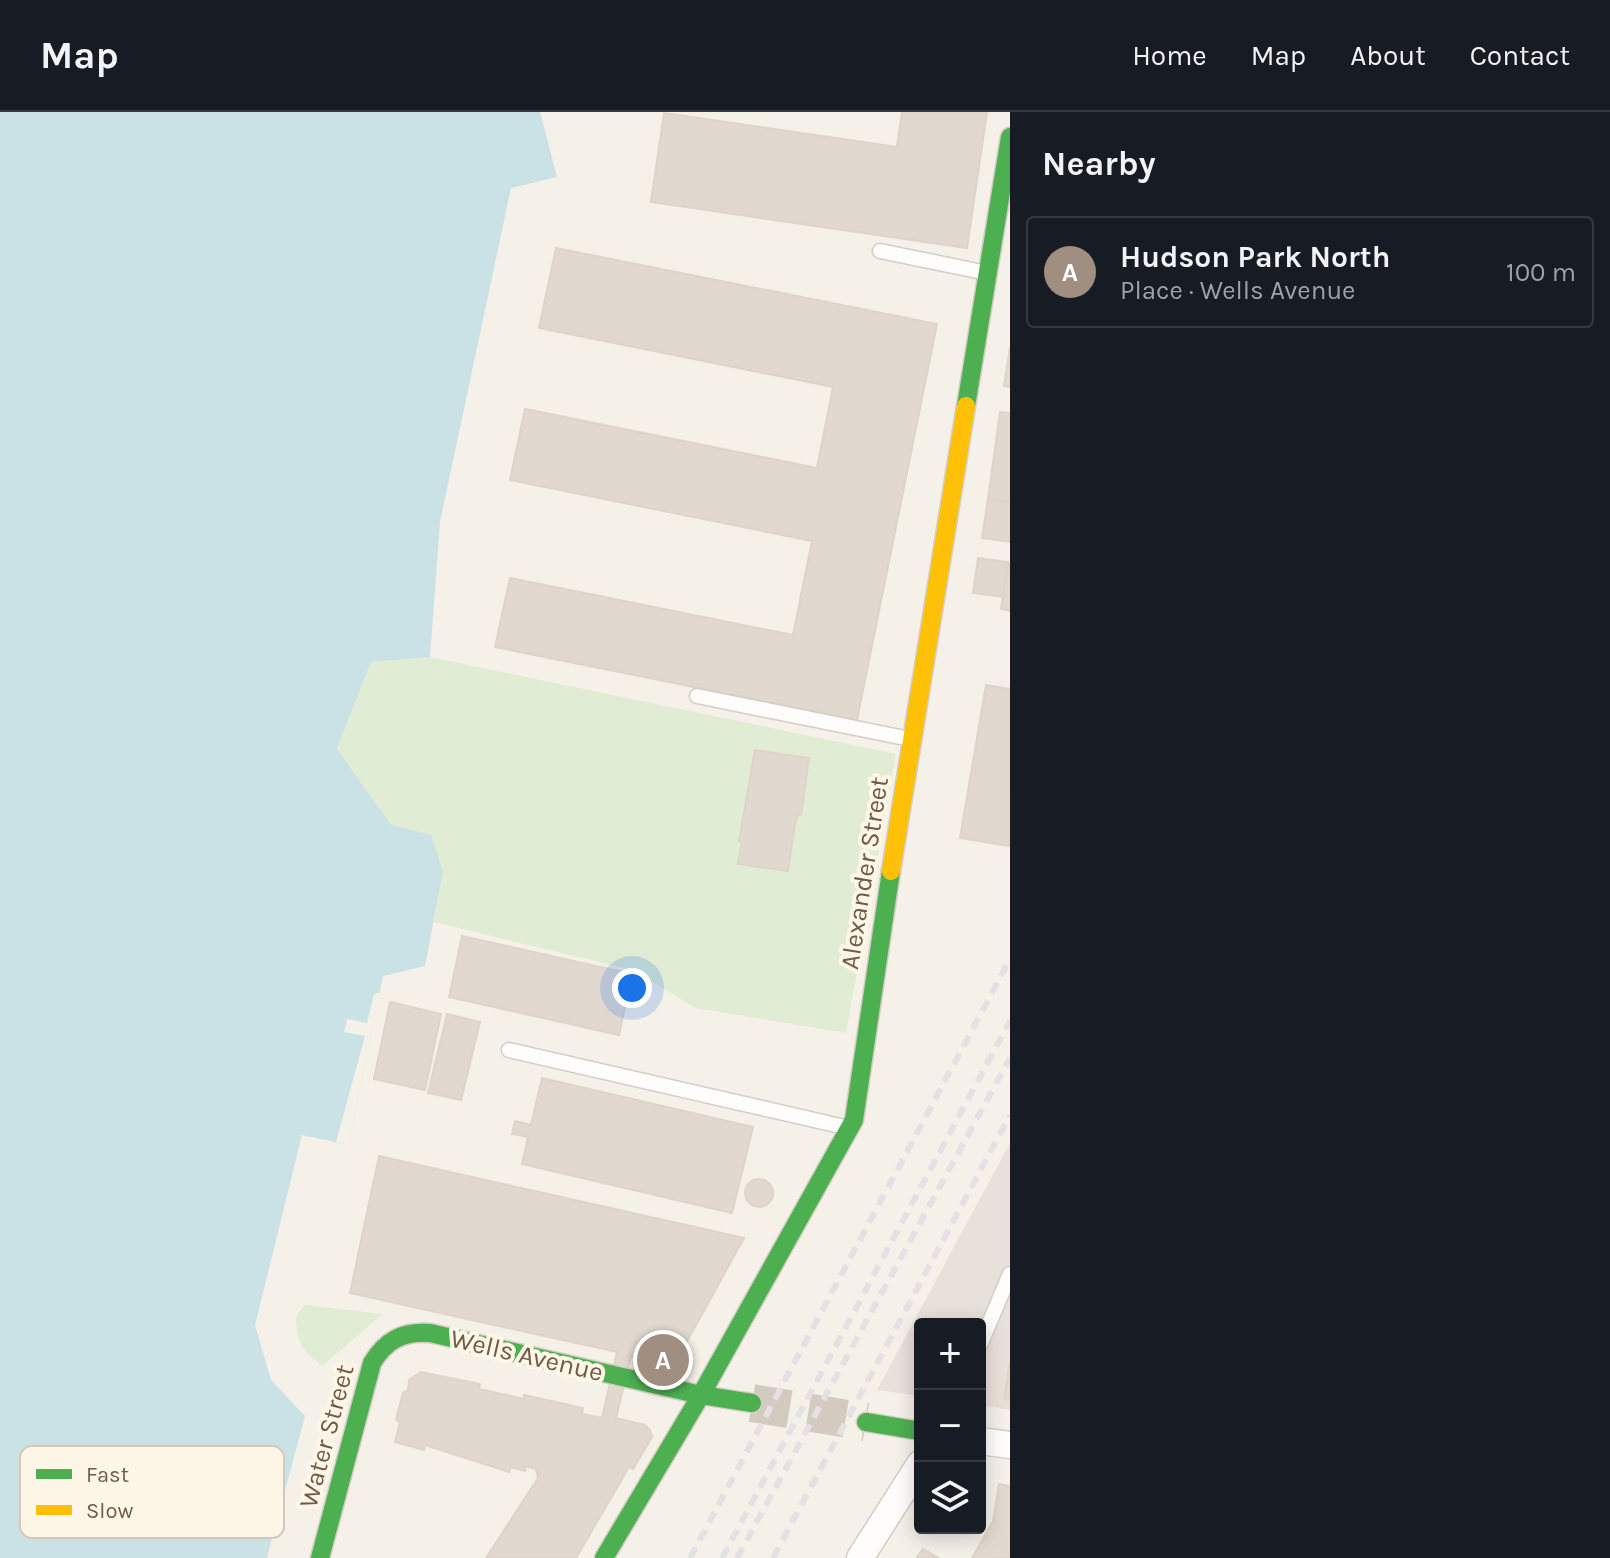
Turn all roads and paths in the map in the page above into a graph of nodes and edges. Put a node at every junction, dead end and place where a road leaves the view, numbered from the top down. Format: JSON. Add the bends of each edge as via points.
{"nodes":[{"id":1,"x":1010,"y":137,"type":"edge"},
{"id":2,"x":880,"y":251,"type":"dead end"},
{"id":3,"x":988,"y":273,"type":"junction"},
{"id":4,"x":697,"y":696,"type":"dead end"},
{"id":5,"x":911,"y":739,"type":"junction"},
{"id":6,"x":509,"y":1050,"type":"dead end"},
{"id":7,"x":849,"y":1129,"type":"junction"},
{"id":8,"x":1010,"y":1274,"type":"edge"},
{"id":9,"x":986,"y":1331,"type":"edge"},
{"id":10,"x":395,"y":1336,"type":"joint"},
{"id":11,"x":701,"y":1395,"type":"junction"},
{"id":12,"x":752,"y":1403,"type":"tunnel mouth"},
{"id":13,"x":866,"y":1422,"type":"tunnel mouth"},
{"id":14,"x":914,"y":1430,"type":"edge"},
{"id":15,"x":986,"y":1442,"type":"edge"},
{"id":16,"x":1010,"y":1445,"type":"edge"},
{"id":17,"x":914,"y":1473,"type":"edge"},
{"id":18,"x":320,"y":1558,"type":"edge"},
{"id":19,"x":604,"y":1558,"type":"edge"},
{"id":20,"x":860,"y":1558,"type":"edge"}],
"edges":[{"from":1,"to":3,"type":"street","name":"Alexander Street"},
{"from":2,"to":3,"type":"lane"},
{"from":3,"to":5,"type":"street","name":"Alexander Street"},
{"from":4,"to":5,"type":"lane"},
{"from":5,"to":7,"type":"street","name":"Alexander Street"},
{"from":6,"to":7,"type":"lane"},
{"from":7,"to":11,"type":"street","name":"Alexander Street"},
{"from":8,"to":9,"type":"lane"},
{"from":10,"to":11,"type":"street","name":"Wells Avenue","via":[[430,1333]]},
{"from":10,"to":18,"type":"street","name":"Water Street","via":[[372,1363]]},
{"from":11,"to":12,"type":"street","name":"Wells Avenue"},
{"from":11,"to":19,"type":"street","name":"Alexander Street"},
{"from":13,"to":14,"type":"street"},
{"from":15,"to":16,"type":"street"},
{"from":17,"to":20,"type":"street"}]}
